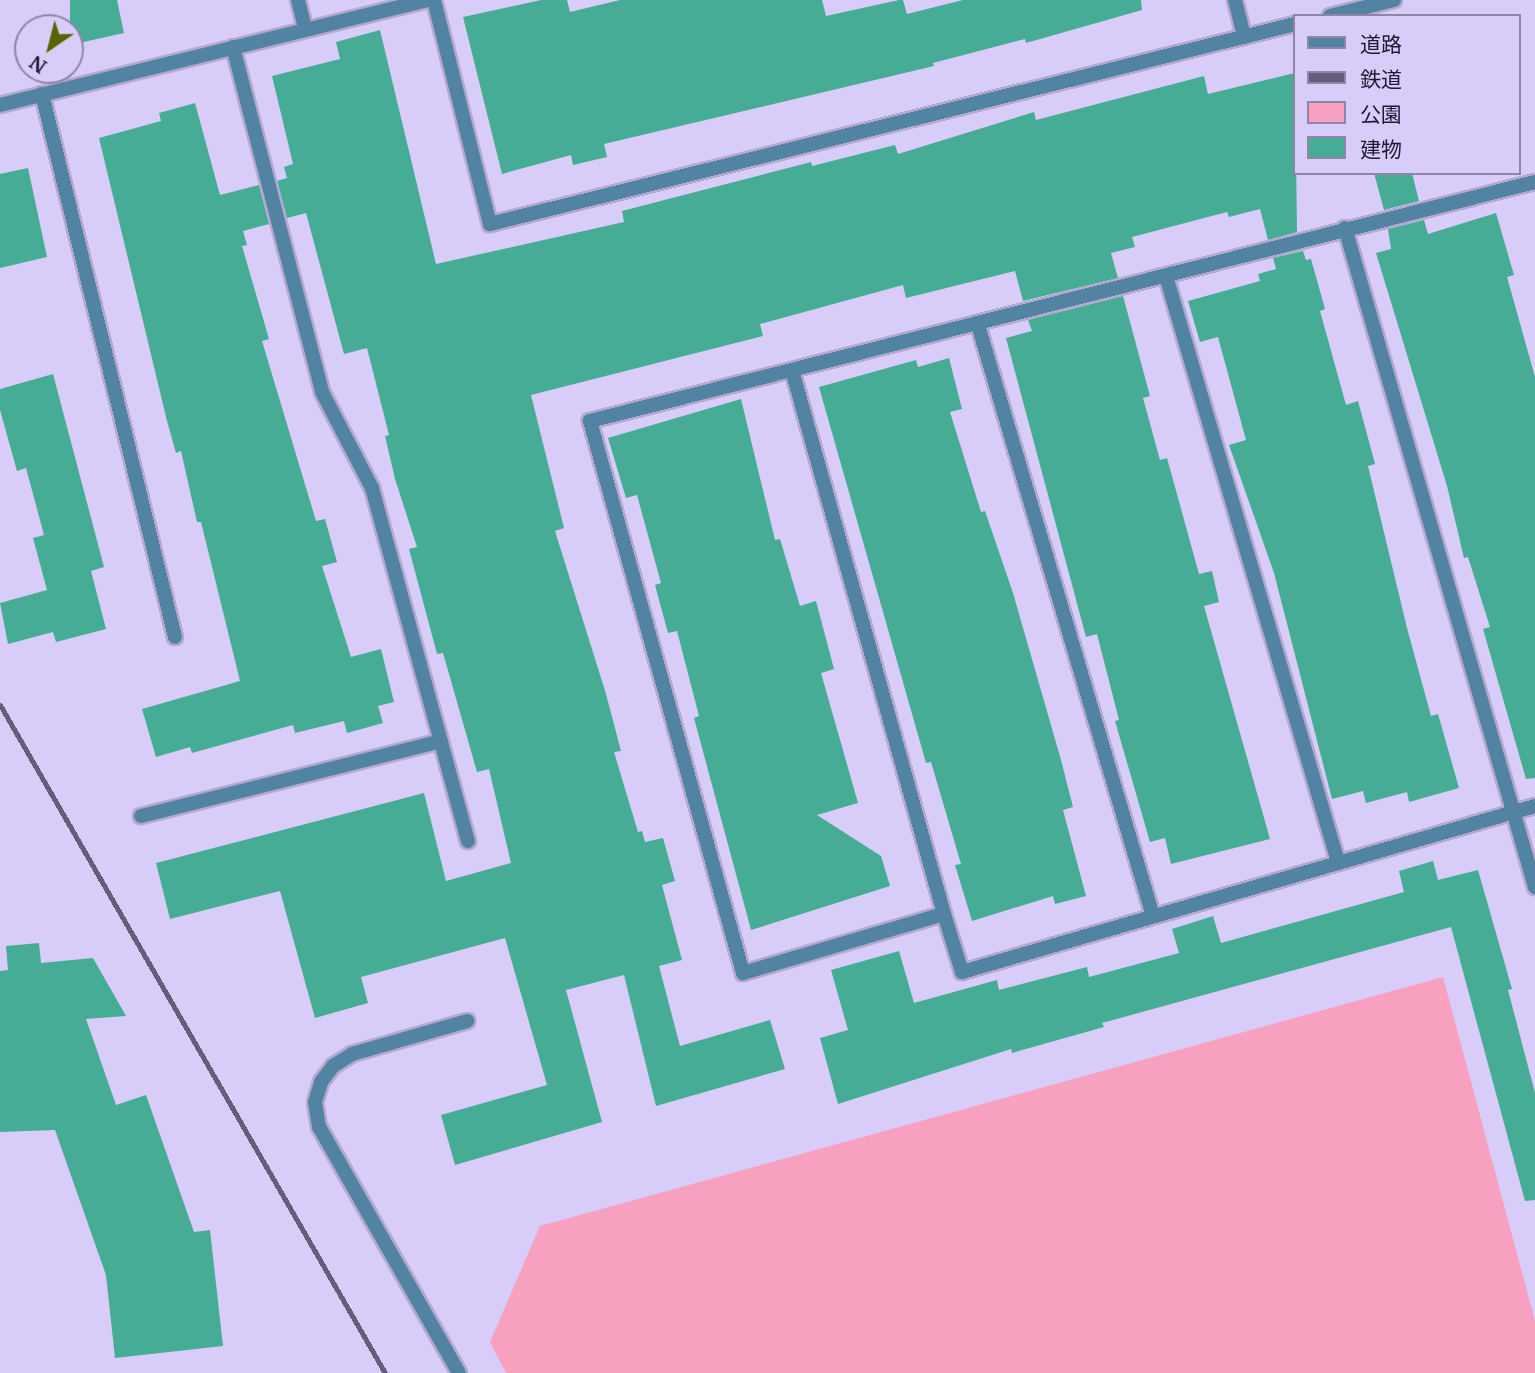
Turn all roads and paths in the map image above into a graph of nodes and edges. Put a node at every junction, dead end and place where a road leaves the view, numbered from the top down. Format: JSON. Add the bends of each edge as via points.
{"nodes":[{"id":1,"x":298,"y":0,"type":"edge"},
{"id":2,"x":428,"y":0,"type":"edge"},
{"id":3,"x":434,"y":0,"type":"edge"},
{"id":4,"x":1235,"y":0,"type":"edge"},
{"id":5,"x":1394,"y":0,"type":"edge"},
{"id":6,"x":1338,"y":14,"type":"edge"},
{"id":7,"x":1294,"y":24,"type":"edge"},
{"id":8,"x":305,"y":27,"type":"junction"},
{"id":9,"x":1244,"y":37,"type":"junction"},
{"id":10,"x":233,"y":47,"type":"junction"},
{"id":11,"x":42,"y":94,"type":"junction"},
{"id":12,"x":0,"y":105,"type":"edge"},
{"id":13,"x":1535,"y":182,"type":"edge"},
{"id":14,"x":1345,"y":228,"type":"junction"},
{"id":15,"x":1166,"y":276,"type":"junction"},
{"id":16,"x":978,"y":325,"type":"junction"},
{"id":17,"x":792,"y":370,"type":"junction"},
{"id":18,"x":174,"y":637,"type":"dead end"},
{"id":19,"x":441,"y":741,"type":"junction"},
{"id":20,"x":1535,"y":806,"type":"edge"},
{"id":21,"x":1514,"y":813,"type":"junction"},
{"id":22,"x":141,"y":816,"type":"dead end"},
{"id":23,"x":468,"y":841,"type":"dead end"},
{"id":24,"x":1338,"y":862,"type":"junction"},
{"id":25,"x":1535,"y":887,"type":"edge"},
{"id":26,"x":944,"y":914,"type":"junction"},
{"id":27,"x":1153,"y":916,"type":"junction"},
{"id":28,"x":467,"y":1021,"type":"dead end"},
{"id":29,"x":459,"y":1373,"type":"edge"}],
"edges":[{"from":1,"to":8,"type":"street"},
{"from":2,"to":8,"type":"street"},
{"from":3,"to":9,"type":"street","via":[[490,224]]},
{"from":4,"to":9,"type":"street"},
{"from":5,"to":6,"type":"street"},
{"from":7,"to":9,"type":"street"},
{"from":8,"to":10,"type":"street"},
{"from":10,"to":11,"type":"street"},
{"from":10,"to":19,"type":"street","via":[[322,392],[372,488]]},
{"from":11,"to":12,"type":"street"},
{"from":11,"to":18,"type":"street"},
{"from":13,"to":14,"type":"street"},
{"from":14,"to":15,"type":"street"},
{"from":14,"to":21,"type":"street"},
{"from":15,"to":16,"type":"street"},
{"from":15,"to":24,"type":"street"},
{"from":16,"to":17,"type":"street"},
{"from":16,"to":27,"type":"street"},
{"from":17,"to":26,"type":"street"},
{"from":17,"to":26,"type":"street","via":[[590,421],[743,973]]},
{"from":19,"to":22,"type":"street"},
{"from":19,"to":23,"type":"street"},
{"from":20,"to":21,"type":"street"},
{"from":21,"to":24,"type":"street"},
{"from":21,"to":25,"type":"street"},
{"from":24,"to":27,"type":"street"},
{"from":26,"to":27,"type":"street","via":[[962,972]]},
{"from":28,"to":29,"type":"street","via":[[352,1055],[333,1066],[321,1082],[315,1102],[319,1127]]}]}
